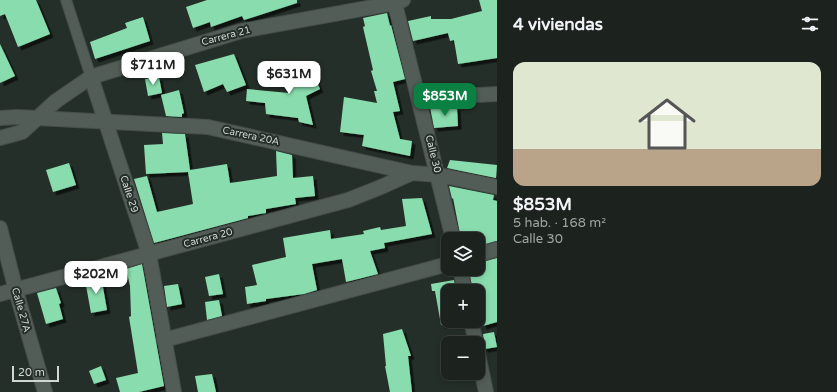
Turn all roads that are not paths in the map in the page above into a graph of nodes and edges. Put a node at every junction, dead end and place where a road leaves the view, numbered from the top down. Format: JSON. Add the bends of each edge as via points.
{"nodes":[{"id":1,"x":66,"y":0,"type":"edge"},
{"id":2,"x":398,"y":1,"type":"edge"},
{"id":3,"x":91,"y":77,"type":"junction"},
{"id":4,"x":497,"y":94,"type":"edge"},
{"id":5,"x":419,"y":98,"type":"junction"},
{"id":6,"x":0,"y":118,"type":"edge"},
{"id":7,"x":37,"y":119,"type":"junction"},
{"id":8,"x":105,"y":122,"type":"junction"},
{"id":9,"x":0,"y":138,"type":"edge"},
{"id":10,"x":412,"y":173,"type":"junction"},
{"id":11,"x":439,"y":175,"type":"junction"},
{"id":12,"x":497,"y":187,"type":"edge"},
{"id":13,"x":0,"y":228,"type":"edge"},
{"id":14,"x":451,"y":232,"type":"edge"},
{"id":15,"x":497,"y":249,"type":"edge"},
{"id":16,"x":485,"y":253,"type":"edge"},
{"id":17,"x":149,"y":254,"type":"junction"},
{"id":18,"x":441,"y":266,"type":"edge"},
{"id":19,"x":16,"y":291,"type":"junction"},
{"id":20,"x":0,"y":294,"type":"edge"},
{"id":21,"x":164,"y":340,"type":"junction"},
{"id":22,"x":483,"y":380,"type":"edge"},
{"id":23,"x":45,"y":392,"type":"edge"},
{"id":24,"x":174,"y":392,"type":"edge"},
{"id":25,"x":486,"y":392,"type":"edge"}],
"edges":[{"from":1,"to":3,"type":"street","name":"Calle 29"},
{"from":2,"to":3,"type":"street","name":"Carrera 21","via":[[241,31]]},
{"from":2,"to":5,"type":"street","name":"Calle 30"},
{"from":3,"to":7,"type":"street","name":"Carrera 21","via":[[56,101]]},
{"from":3,"to":8,"type":"street","name":"Calle 29"},
{"from":4,"to":5,"type":"street"},
{"from":5,"to":11,"type":"street","name":"Calle 30"},
{"from":6,"to":7,"type":"street","name":"Carrera 20A"},
{"from":7,"to":8,"type":"street","name":"Carrera 20A"},
{"from":7,"to":9,"type":"street","name":"Carrera 21","via":[[22,132]]},
{"from":8,"to":10,"type":"street","name":"Carrera 20A","via":[[208,127]]},
{"from":8,"to":17,"type":"street","name":"Calle 29"},
{"from":10,"to":11,"type":"street","name":"Carrera 20A"},
{"from":10,"to":17,"type":"street","name":"Carrera 20","via":[[348,200]]},
{"from":11,"to":12,"type":"street","name":"Carrera 20A"},
{"from":11,"to":14,"type":"street","name":"Calle 30"},
{"from":13,"to":19,"type":"street","name":"Calle 27A"},
{"from":15,"to":16,"type":"street"},
{"from":17,"to":19,"type":"street","name":"Carrera 20"},
{"from":17,"to":21,"type":"street","name":"Calle 29"},
{"from":18,"to":21,"type":"street"},
{"from":19,"to":20,"type":"street","name":"Carrera 20"},
{"from":19,"to":23,"type":"street","name":"Calle 27A"},
{"from":21,"to":24,"type":"street","name":"Calle 29"},
{"from":22,"to":25,"type":"street"}]}
